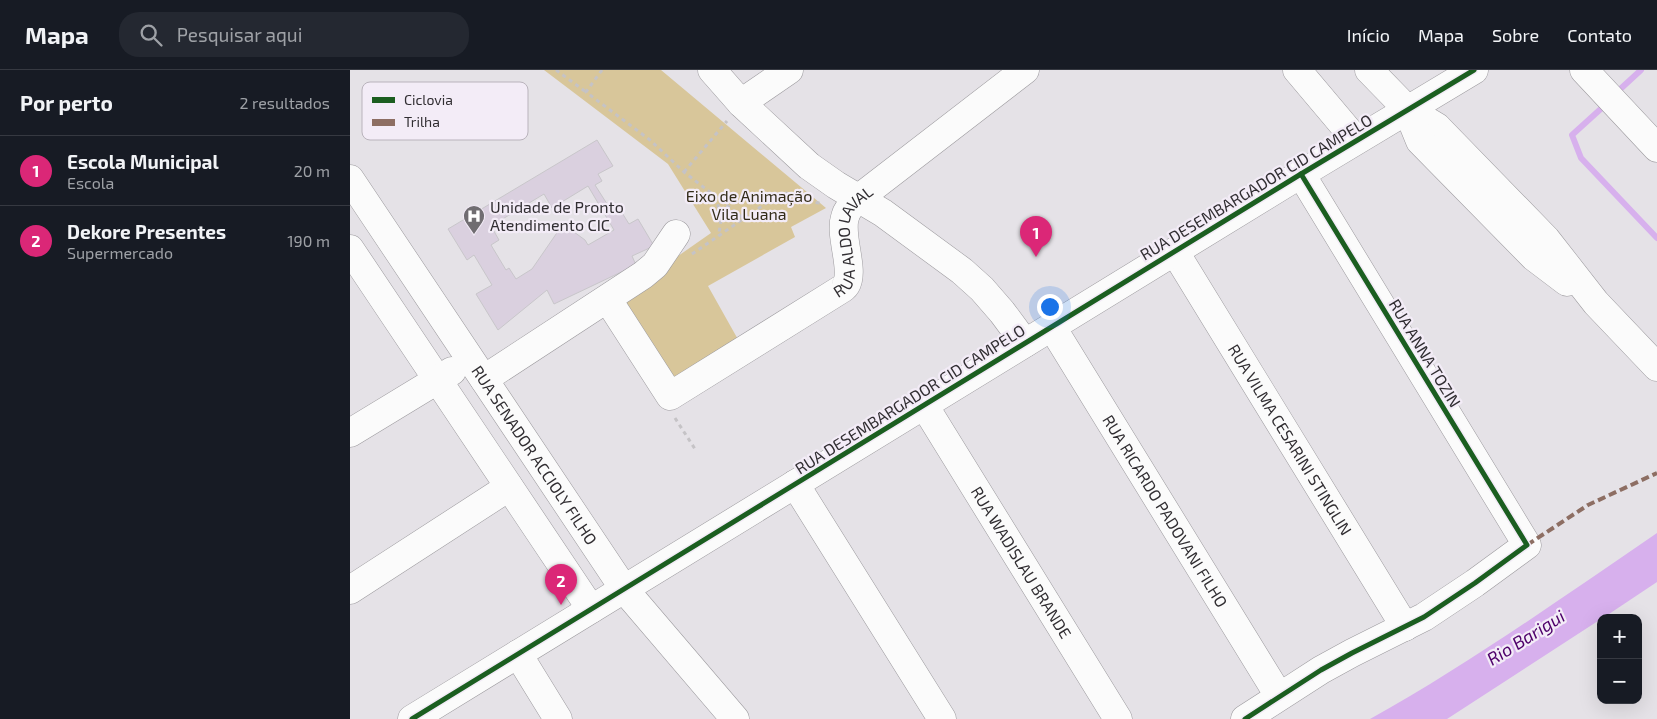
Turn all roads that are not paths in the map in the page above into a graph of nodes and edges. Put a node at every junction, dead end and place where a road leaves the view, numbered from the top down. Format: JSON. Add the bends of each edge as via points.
{"nodes":[{"id":1,"x":712,"y":70,"type":"edge"},
{"id":2,"x":789,"y":70,"type":"edge"},
{"id":3,"x":1026,"y":70,"type":"edge"},
{"id":4,"x":1297,"y":70,"type":"edge"},
{"id":5,"x":1370,"y":70,"type":"edge"},
{"id":6,"x":1474,"y":70,"type":"edge"},
{"id":7,"x":1584,"y":70,"type":"edge"},
{"id":8,"x":741,"y":103,"type":"junction"},
{"id":9,"x":1407,"y":109,"type":"junction"},
{"id":10,"x":1356,"y":140,"type":"junction"},
{"id":11,"x":1656,"y":145,"type":"edge"},
{"id":12,"x":1301,"y":174,"type":"junction"},
{"id":13,"x":350,"y":179,"type":"edge"},
{"id":14,"x":858,"y":198,"type":"junction"},
{"id":15,"x":676,"y":234,"type":"dead end"},
{"id":16,"x":350,"y":249,"type":"edge"},
{"id":17,"x":1175,"y":252,"type":"junction"},
{"id":18,"x":358,"y":277,"type":"edge"},
{"id":19,"x":612,"y":306,"type":"dead end"},
{"id":20,"x":1052,"y":327,"type":"junction"},
{"id":21,"x":1025,"y":344,"type":"junction"},
{"id":22,"x":1657,"y":367,"type":"edge"},
{"id":23,"x":477,"y":370,"type":"junction"},
{"id":24,"x":438,"y":380,"type":"junction"},
{"id":25,"x":924,"y":405,"type":"junction"},
{"id":26,"x":350,"y":433,"type":"edge"},
{"id":27,"x":795,"y":484,"type":"junction"},
{"id":28,"x":509,"y":487,"type":"junction"},
{"id":29,"x":624,"y":589,"type":"junction"},
{"id":30,"x":350,"y":590,"type":"edge"},
{"id":31,"x":591,"y":610,"type":"junction"},
{"id":32,"x":1405,"y":627,"type":"junction"},
{"id":33,"x":518,"y":654,"type":"junction"},
{"id":34,"x":1279,"y":696,"type":"junction"},
{"id":35,"x":412,"y":719,"type":"edge"},
{"id":36,"x":558,"y":719,"type":"edge"},
{"id":37,"x":735,"y":719,"type":"edge"},
{"id":38,"x":942,"y":719,"type":"edge"},
{"id":39,"x":1118,"y":719,"type":"edge"},
{"id":40,"x":1245,"y":719,"type":"edge"}],
"edges":[{"from":1,"to":8,"type":"street"},
{"from":2,"to":8,"type":"street"},
{"from":3,"to":14,"type":"street","name":"RUA ALDO LAVAL"},
{"from":4,"to":10,"type":"street"},
{"from":5,"to":9,"type":"street"},
{"from":6,"to":9,"type":"street","name":"RUA DESEMBARGADOR CID CAMPELO"},
{"from":7,"to":11,"type":"street"},
{"from":8,"to":14,"type":"street","via":[[809,166]]},
{"from":9,"to":10,"type":"street","name":"RUA DESEMBARGADOR CID CAMPELO"},
{"from":9,"to":22,"type":"street","via":[[1420,141],[1534,257],[1596,303]]},
{"from":10,"to":12,"type":"street","name":"RUA DESEMBARGADOR CID CAMPELO"},
{"from":12,"to":17,"type":"street","name":"RUA DESEMBARGADOR CID CAMPELO"},
{"from":12,"to":32,"type":"street","name":"RUA ANNA TOZIN","via":[[1527,545],[1444,604]]},
{"from":13,"to":23,"type":"street","name":"RUA SENADOR ACCIOLY FILHO"},
{"from":14,"to":19,"type":"street","name":"RUA ALDO LAVAL","via":[[845,216],[843,228],[848,268],[846,285],[670,396]]},
{"from":14,"to":21,"type":"street","via":[[895,221],[962,272],[1002,312]]},
{"from":15,"to":23,"type":"street","via":[[656,265],[643,274]]},
{"from":16,"to":18,"type":"street"},
{"from":17,"to":20,"type":"street","name":"RUA DESEMBARGADOR CID CAMPELO"},
{"from":17,"to":32,"type":"street","name":"RUA VILMA CESARINI STINGLIN"},
{"from":18,"to":24,"type":"street"},
{"from":20,"to":21,"type":"street","name":"RUA DESEMBARGADOR CID CAMPELO"},
{"from":20,"to":34,"type":"street","name":"RUA RICARDO PADOVANI FILHO"},
{"from":21,"to":25,"type":"street","name":"RUA DESEMBARGADOR CID CAMPELO"},
{"from":23,"to":24,"type":"street"},
{"from":23,"to":29,"type":"street","name":"RUA SENADOR ACCIOLY FILHO"},
{"from":24,"to":26,"type":"street"},
{"from":24,"to":28,"type":"street"},
{"from":25,"to":27,"type":"street","name":"RUA DESEMBARGADOR CID CAMPELO"},
{"from":25,"to":39,"type":"street","name":"RUA WADISLAU BRANDE"},
{"from":27,"to":29,"type":"street","name":"RUA DESEMBARGADOR CID CAMPELO"},
{"from":27,"to":38,"type":"street"},
{"from":28,"to":30,"type":"street"},
{"from":28,"to":31,"type":"street"},
{"from":29,"to":31,"type":"street","name":"RUA DESEMBARGADOR CID CAMPELO"},
{"from":29,"to":37,"type":"street","name":"RUA SENADOR ACCIOLY FILHO"},
{"from":31,"to":33,"type":"street","name":"RUA DESEMBARGADOR CID CAMPELO"},
{"from":32,"to":34,"type":"street","via":[[1352,653]]},
{"from":33,"to":35,"type":"street","name":"RUA DESEMBARGADOR CID CAMPELO"},
{"from":33,"to":36,"type":"street"},
{"from":34,"to":40,"type":"street"}]}
